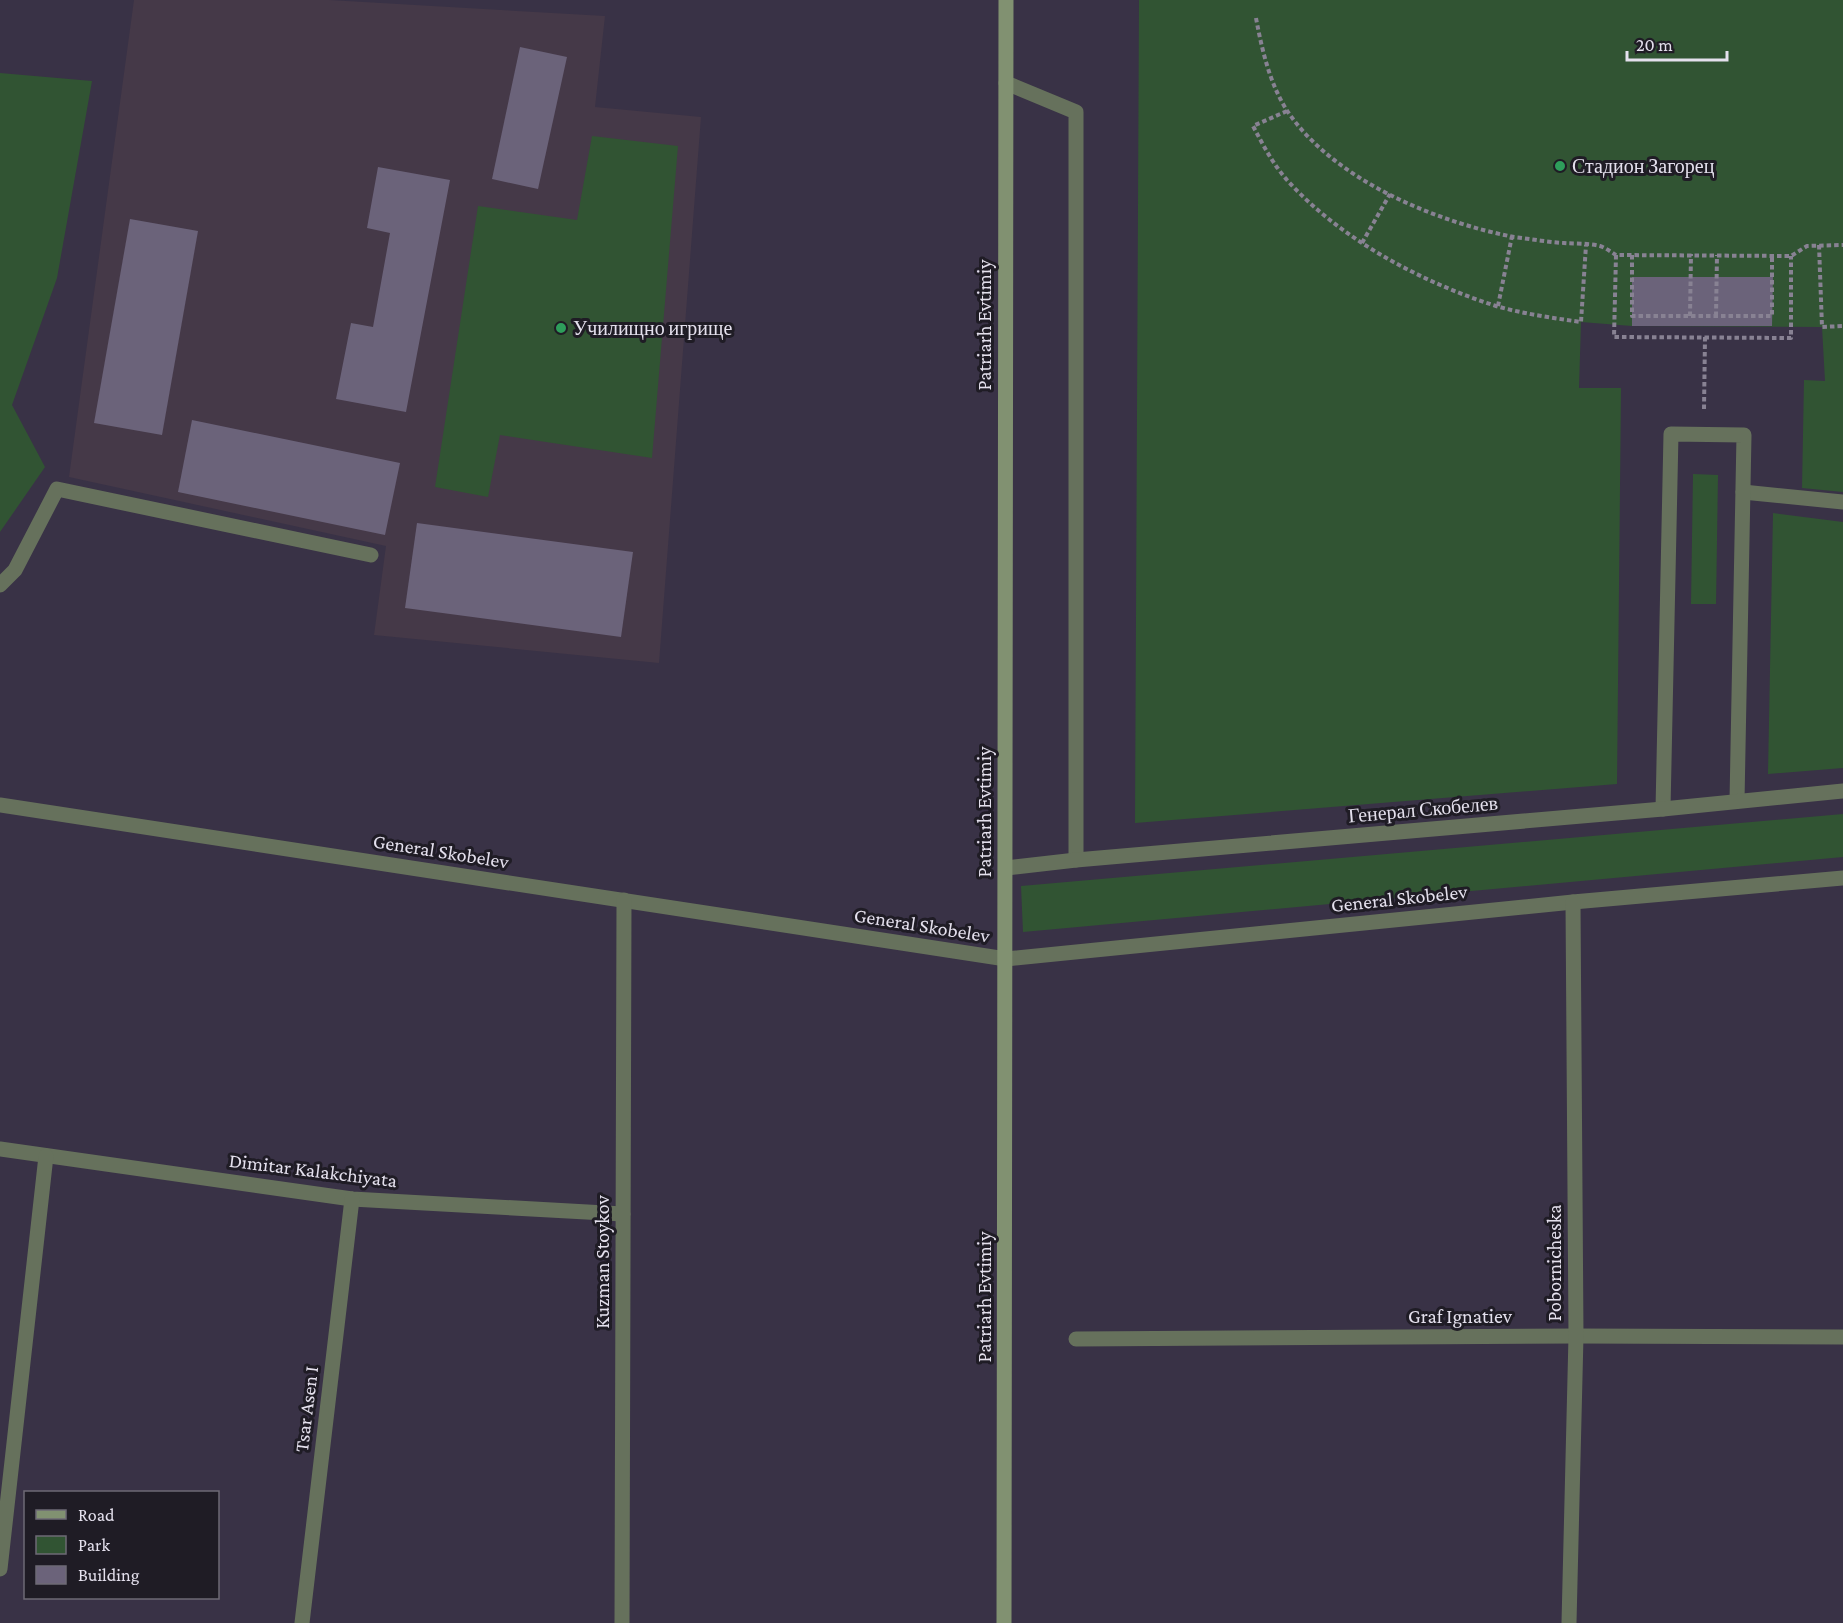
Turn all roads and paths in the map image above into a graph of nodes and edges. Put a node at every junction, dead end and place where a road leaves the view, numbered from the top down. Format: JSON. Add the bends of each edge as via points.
{"nodes":[{"id":1,"x":1006,"y":0,"type":"edge"},
{"id":2,"x":1256,"y":18,"type":"dead end"},
{"id":3,"x":1006,"y":83,"type":"junction"},
{"id":4,"x":1287,"y":111,"type":"junction"},
{"id":5,"x":1390,"y":194,"type":"junction"},
{"id":6,"x":1512,"y":236,"type":"junction"},
{"id":7,"x":1362,"y":243,"type":"junction"},
{"id":8,"x":1587,"y":245,"type":"junction"},
{"id":9,"x":1819,"y":245,"type":"junction"},
{"id":10,"x":1843,"y":245,"type":"edge"},
{"id":11,"x":1616,"y":255,"type":"junction"},
{"id":12,"x":1632,"y":255,"type":"junction"},
{"id":13,"x":1691,"y":255,"type":"junction"},
{"id":14,"x":1717,"y":255,"type":"junction"},
{"id":15,"x":1772,"y":255,"type":"junction"},
{"id":16,"x":1791,"y":256,"type":"junction"},
{"id":17,"x":1498,"y":306,"type":"junction"},
{"id":18,"x":1690,"y":316,"type":"junction"},
{"id":19,"x":1716,"y":316,"type":"junction"},
{"id":20,"x":1843,"y":326,"type":"edge"},
{"id":21,"x":1705,"y":338,"type":"junction"},
{"id":22,"x":1704,"y":434,"type":"junction"},
{"id":23,"x":1743,"y":492,"type":"junction"},
{"id":24,"x":1843,"y":502,"type":"edge"},
{"id":25,"x":371,"y":555,"type":"dead end"},
{"id":26,"x":0,"y":585,"type":"edge"},
{"id":27,"x":1843,"y":791,"type":"edge"},
{"id":28,"x":1737,"y":801,"type":"junction"},
{"id":29,"x":0,"y":804,"type":"edge"},
{"id":30,"x":1663,"y":809,"type":"junction"},
{"id":31,"x":1076,"y":860,"type":"junction"},
{"id":32,"x":1006,"y":868,"type":"junction"},
{"id":33,"x":1843,"y":878,"type":"edge"},
{"id":34,"x":624,"y":900,"type":"junction"},
{"id":35,"x":1573,"y":902,"type":"junction"},
{"id":36,"x":1006,"y":959,"type":"junction"},
{"id":37,"x":0,"y":1149,"type":"edge"},
{"id":38,"x":46,"y":1156,"type":"junction"},
{"id":39,"x":352,"y":1199,"type":"junction"},
{"id":40,"x":623,"y":1214,"type":"junction"},
{"id":41,"x":1576,"y":1336,"type":"junction"},
{"id":42,"x":1843,"y":1337,"type":"edge"},
{"id":43,"x":1076,"y":1340,"type":"dead end"},
{"id":44,"x":0,"y":1569,"type":"edge"},
{"id":45,"x":302,"y":1623,"type":"edge"},
{"id":46,"x":622,"y":1623,"type":"edge"},
{"id":47,"x":1004,"y":1623,"type":"edge"},
{"id":48,"x":1569,"y":1623,"type":"edge"}],
"edges":[{"from":1,"to":3,"type":"main road","name":"Patriarh Evtimiy"},
{"from":2,"to":4,"type":"path","via":[[1263,55]]},
{"from":3,"to":31,"type":"street","via":[[1076,112]]},
{"from":3,"to":32,"type":"main road","name":"Patriarh Evtimiy"},
{"from":4,"to":5,"type":"path","via":[[1303,133],[1330,158]]},
{"from":4,"to":7,"type":"path","via":[[1253,126],[1286,178],[1313,207]]},
{"from":5,"to":6,"type":"path","via":[[1464,224]]},
{"from":5,"to":7,"type":"path"},
{"from":6,"to":8,"type":"path"},
{"from":6,"to":17,"type":"path"},
{"from":7,"to":17,"type":"path","via":[[1454,291]]},
{"from":8,"to":11,"type":"path","via":[[1601,246]]},
{"from":8,"to":17,"type":"path","via":[[1581,322]]},
{"from":9,"to":10,"type":"path"},
{"from":9,"to":16,"type":"path","via":[[1807,246]]},
{"from":9,"to":20,"type":"path","via":[[1822,327]]},
{"from":11,"to":12,"type":"path"},
{"from":11,"to":21,"type":"path","via":[[1614,337]]},
{"from":12,"to":13,"type":"path"},
{"from":12,"to":18,"type":"path","via":[[1632,316]]},
{"from":13,"to":14,"type":"path"},
{"from":13,"to":18,"type":"path"},
{"from":14,"to":15,"type":"path"},
{"from":14,"to":19,"type":"path"},
{"from":15,"to":16,"type":"path"},
{"from":15,"to":19,"type":"path","via":[[1772,316]]},
{"from":16,"to":21,"type":"path","via":[[1791,338]]},
{"from":18,"to":19,"type":"path"},
{"from":21,"to":22,"type":"path"},
{"from":22,"to":23,"type":"street","via":[[1744,435]]},
{"from":22,"to":30,"type":"street","via":[[1671,434]]},
{"from":23,"to":24,"type":"street"},
{"from":23,"to":28,"type":"street"},
{"from":25,"to":26,"type":"street","via":[[57,489],[15,570]]},
{"from":27,"to":28,"type":"street","name":"Генерал Скобелев"},
{"from":28,"to":30,"type":"street","name":"Генерал Скобелев"},
{"from":29,"to":34,"type":"street","name":"General Skobelev"},
{"from":30,"to":31,"type":"street","name":"Генерал Скобелев"},
{"from":31,"to":32,"type":"street","name":"Генерал Скобелев"},
{"from":32,"to":36,"type":"main road","name":"Patriarh Evtimiy"},
{"from":33,"to":35,"type":"street","name":"General Skobelev"},
{"from":34,"to":36,"type":"street","name":"General Skobelev"},
{"from":34,"to":40,"type":"street","name":"Kuzman Stoykov"},
{"from":35,"to":36,"type":"street","name":"General Skobelev"},
{"from":35,"to":41,"type":"street","name":"Pobornicheska"},
{"from":36,"to":47,"type":"main road","name":"Patriarh Evtimiy"},
{"from":37,"to":38,"type":"street","name":"Dimitar Kalakchiyata"},
{"from":38,"to":39,"type":"street","name":"Dimitar Kalakchiyata"},
{"from":38,"to":44,"type":"street"},
{"from":39,"to":40,"type":"street","name":"Dimitar Kalakchiyata"},
{"from":39,"to":45,"type":"street","name":"Tsar Asen I"},
{"from":40,"to":46,"type":"street","name":"Kuzman Stoykov"},
{"from":41,"to":42,"type":"street","name":"Graf Ignatiev"},
{"from":41,"to":43,"type":"street","name":"Graf Ignatiev"},
{"from":41,"to":48,"type":"street","name":"Pobornicheska"}]}
